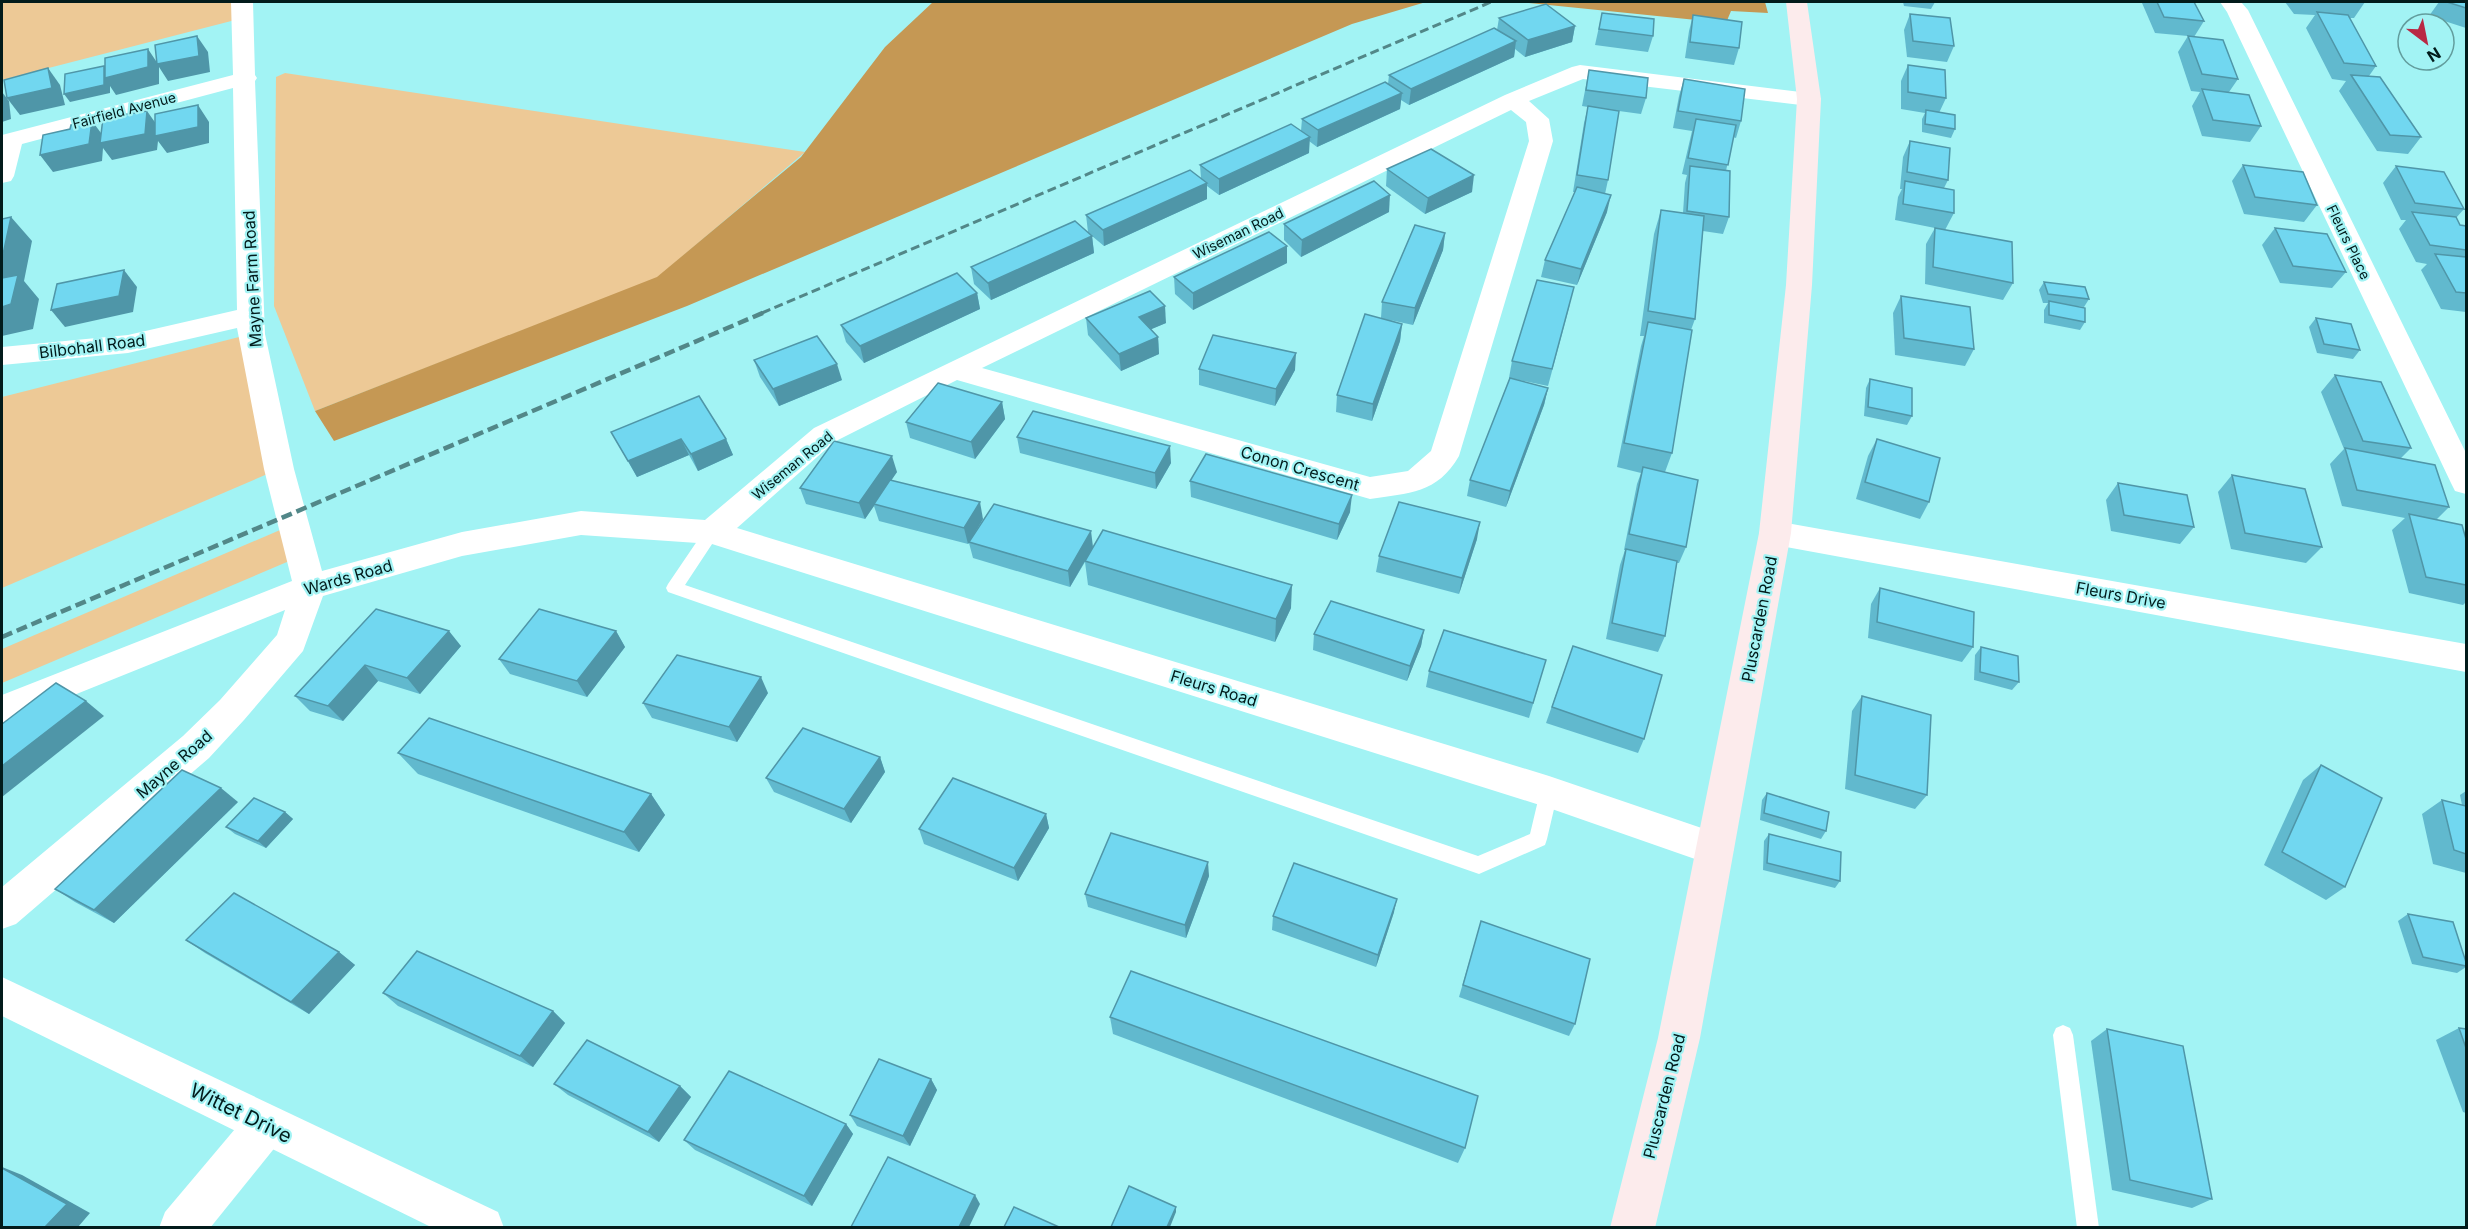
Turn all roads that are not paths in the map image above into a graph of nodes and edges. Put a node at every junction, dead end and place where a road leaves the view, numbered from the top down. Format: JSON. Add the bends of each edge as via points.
{"nodes":[{"id":1,"x":242,"y":2,"type":"edge"},
{"id":2,"x":1796,"y":2,"type":"edge"},
{"id":3,"x":2230,"y":2,"type":"edge"},
{"id":4,"x":246,"y":78,"type":"junction"},
{"id":5,"x":1809,"y":99,"type":"junction"},
{"id":6,"x":1513,"y":100,"type":"junction"},
{"id":7,"x":6,"y":141,"type":"edge"},
{"id":8,"x":2,"y":176,"type":"edge"},
{"id":9,"x":251,"y":316,"type":"junction"},
{"id":10,"x":2,"y":356,"type":"edge"},
{"id":11,"x":954,"y":370,"type":"junction"},
{"id":12,"x":2466,"y":483,"type":"edge"},
{"id":13,"x":712,"y":532,"type":"junction"},
{"id":14,"x":1775,"y":533,"type":"junction"},
{"id":15,"x":309,"y":587,"type":"junction"},
{"id":16,"x":2466,"y":658,"type":"edge"},
{"id":17,"x":2,"y":710,"type":"edge"},
{"id":18,"x":1549,"y":792,"type":"junction"},
{"id":19,"x":1714,"y":849,"type":"junction"},
{"id":20,"x":2,"y":911,"type":"edge"},
{"id":21,"x":2,"y":996,"type":"edge"},
{"id":22,"x":2063,"y":1035,"type":"dead end"},
{"id":23,"x":266,"y":1125,"type":"junction"},
{"id":24,"x":181,"y":1227,"type":"edge"},
{"id":25,"x":482,"y":1227,"type":"edge"},
{"id":26,"x":1632,"y":1227,"type":"edge"},
{"id":27,"x":2088,"y":1227,"type":"edge"}],
"edges":[{"from":1,"to":4,"type":"street","name":"Mayne Farm Road"},
{"from":2,"to":5,"type":"main road","name":"Pluscarden Road"},
{"from":3,"to":12,"type":"street","name":"Fleurs Place"},
{"from":4,"to":7,"type":"street","name":"Fairfield Avenue"},
{"from":4,"to":9,"type":"street","name":"Mayne Farm Road"},
{"from":5,"to":6,"type":"street","name":"Wiseman Road","via":[[1580,72]]},
{"from":5,"to":14,"type":"main road","name":"Pluscarden Road","via":[[1799,285]]},
{"from":6,"to":11,"type":"street","name":"Wiseman Road"},
{"from":6,"to":11,"type":"street","name":"Conon Crescent","via":[[1537,119],[1541,141],[1444,456],[1417,481],[1370,488]]},
{"from":7,"to":8,"type":"street"},
{"from":9,"to":10,"type":"street","name":"Bilbohall Road","via":[[128,344]]},
{"from":9,"to":15,"type":"street","name":"Mayne Farm Road","via":[[251,334],[279,469]]},
{"from":11,"to":13,"type":"street","name":"Wiseman Road","via":[[824,435]]},
{"from":13,"to":15,"type":"street","name":"Wards Road","via":[[581,523],[462,544]]},
{"from":13,"to":18,"type":"street","name":"Fleurs Road"},
{"from":13,"to":18,"type":"lane","via":[[674,588],[1479,865],[1538,838]]},
{"from":14,"to":16,"type":"street","name":"Fleurs Drive"},
{"from":14,"to":19,"type":"main road","name":"Pluscarden Road"},
{"from":15,"to":17,"type":"street","name":"Wards Road"},
{"from":15,"to":20,"type":"street","name":"Mayne Road","via":[[291,642],[232,710],[196,747]]},
{"from":18,"to":19,"type":"street","name":"Fleurs Road"},
{"from":19,"to":26,"type":"main road","name":"Pluscarden Road","via":[[1679,1038]]},
{"from":21,"to":23,"type":"street","name":"Wittet Drive"},
{"from":22,"to":27,"type":"lane"},
{"from":23,"to":24,"type":"street"},
{"from":23,"to":25,"type":"street","name":"Wittet Drive"}]}
